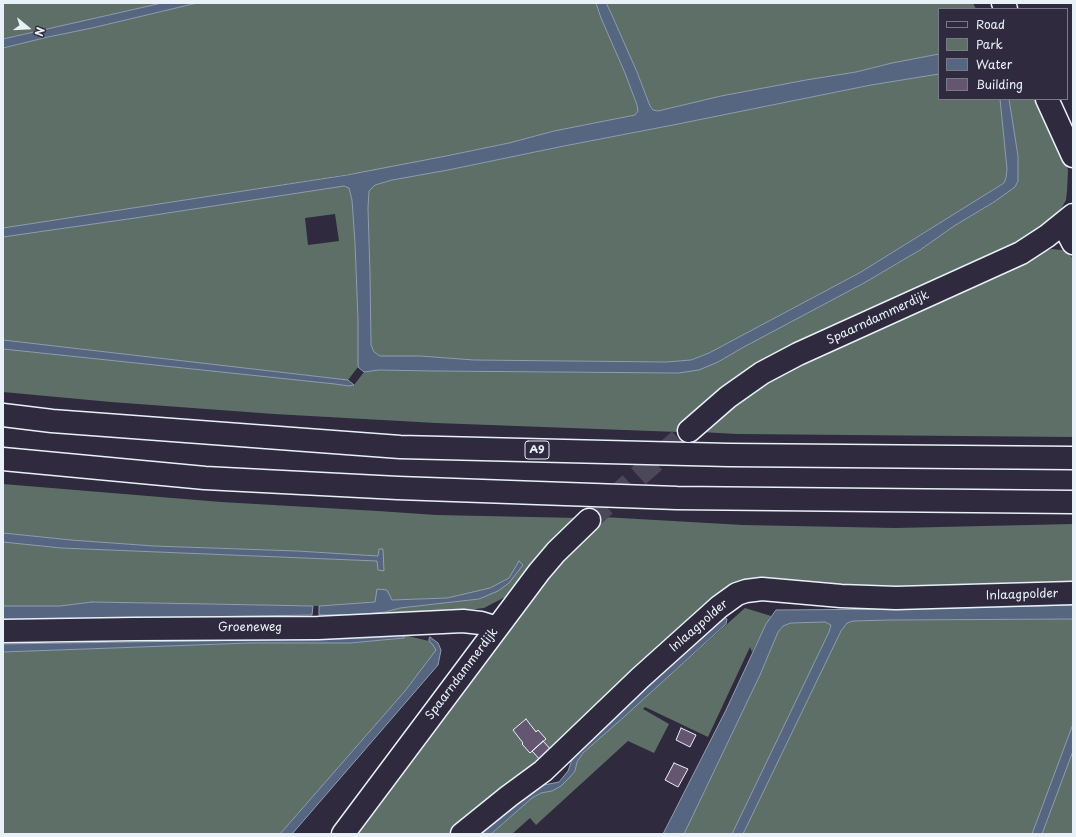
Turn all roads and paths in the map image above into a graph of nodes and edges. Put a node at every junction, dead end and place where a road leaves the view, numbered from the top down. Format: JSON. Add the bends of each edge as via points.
{"nodes":[{"id":1,"x":1047,"y":100,"type":"edge"},
{"id":2,"x":1073,"y":156,"type":"edge"},
{"id":3,"x":1070,"y":227,"type":"edge"},
{"id":4,"x":3,"y":416,"type":"edge"},
{"id":5,"x":689,"y":431,"type":"tunnel mouth"},
{"id":6,"x":1073,"y":458,"type":"edge"},
{"id":7,"x":3,"y":459,"type":"edge"},
{"id":8,"x":1073,"y":502,"type":"edge"},
{"id":9,"x":589,"y":520,"type":"tunnel mouth"},
{"id":10,"x":1073,"y":593,"type":"edge"},
{"id":11,"x":497,"y":628,"type":"junction"},
{"id":12,"x":3,"y":631,"type":"edge"},
{"id":13,"x":342,"y":834,"type":"edge"},
{"id":14,"x":462,"y":834,"type":"edge"}],
"edges":[{"from":1,"to":2,"type":"main road"},
{"from":3,"to":5,"type":"main road","name":"Spaarndammerdijk","via":[[762,373],[728,397]]},
{"from":4,"to":6,"type":"main road","number":"A9","via":[[400,447],[729,455]]},
{"from":7,"to":8,"type":"main road","via":[[205,478],[398,488],[677,498]]},
{"from":9,"to":11,"type":"main road","name":"Spaarndammerdijk","via":[[539,572]]},
{"from":10,"to":14,"type":"main road","name":"Inlaagpolder","via":[[896,598],[762,589],[737,594],[640,678],[544,770]]},
{"from":11,"to":12,"type":"main road","name":"Groeneweg","via":[[463,621],[318,628]]},
{"from":11,"to":13,"type":"main road","name":"Spaarndammerdijk"}]}
